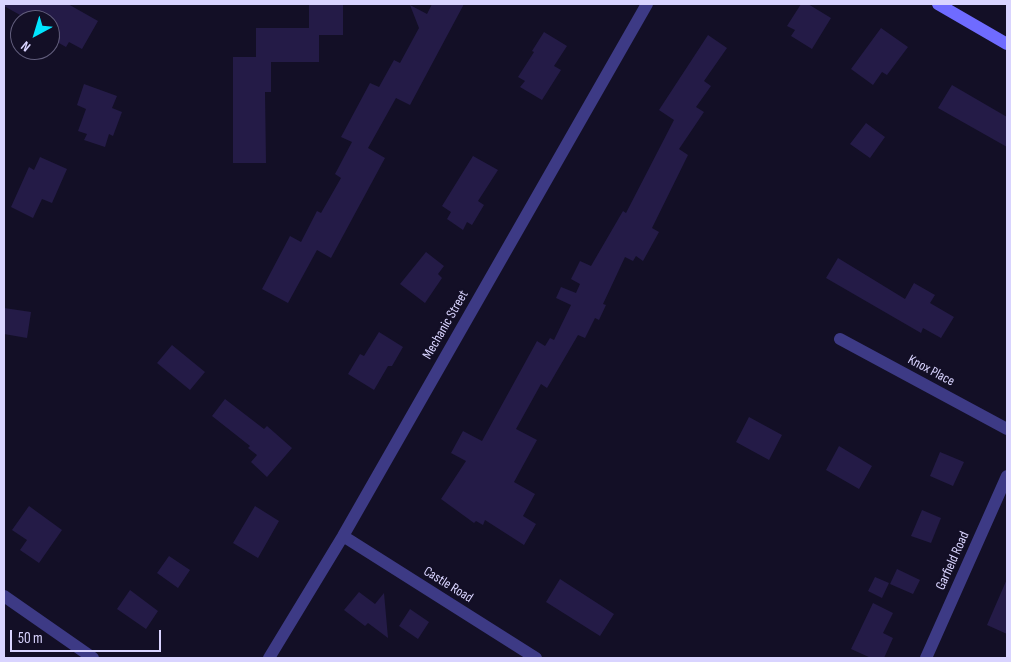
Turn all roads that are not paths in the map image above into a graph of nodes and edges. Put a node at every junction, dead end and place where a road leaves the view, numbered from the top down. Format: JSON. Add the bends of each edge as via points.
{"nodes":[{"id":1,"x":647,"y":4,"type":"edge"},
{"id":2,"x":938,"y":4,"type":"edge"},
{"id":3,"x":1007,"y":44,"type":"edge"},
{"id":4,"x":840,"y":339,"type":"dead end"},
{"id":5,"x":1007,"y":429,"type":"edge"},
{"id":6,"x":1007,"y":476,"type":"edge"},
{"id":7,"x":343,"y":536,"type":"junction"},
{"id":8,"x":4,"y":596,"type":"edge"},
{"id":9,"x":93,"y":658,"type":"edge"},
{"id":10,"x":269,"y":658,"type":"edge"},
{"id":11,"x":536,"y":658,"type":"edge"},
{"id":12,"x":926,"y":658,"type":"edge"}],
"edges":[{"from":1,"to":7,"type":"street","name":"Mechanic Street"},
{"from":2,"to":3,"type":"main road"},
{"from":4,"to":5,"type":"street","name":"Knox Place"},
{"from":6,"to":12,"type":"street","name":"Garfield Road"},
{"from":7,"to":10,"type":"street","name":"Mechanic Street"},
{"from":7,"to":11,"type":"street","name":"Castle Road"},
{"from":8,"to":9,"type":"street"}]}
